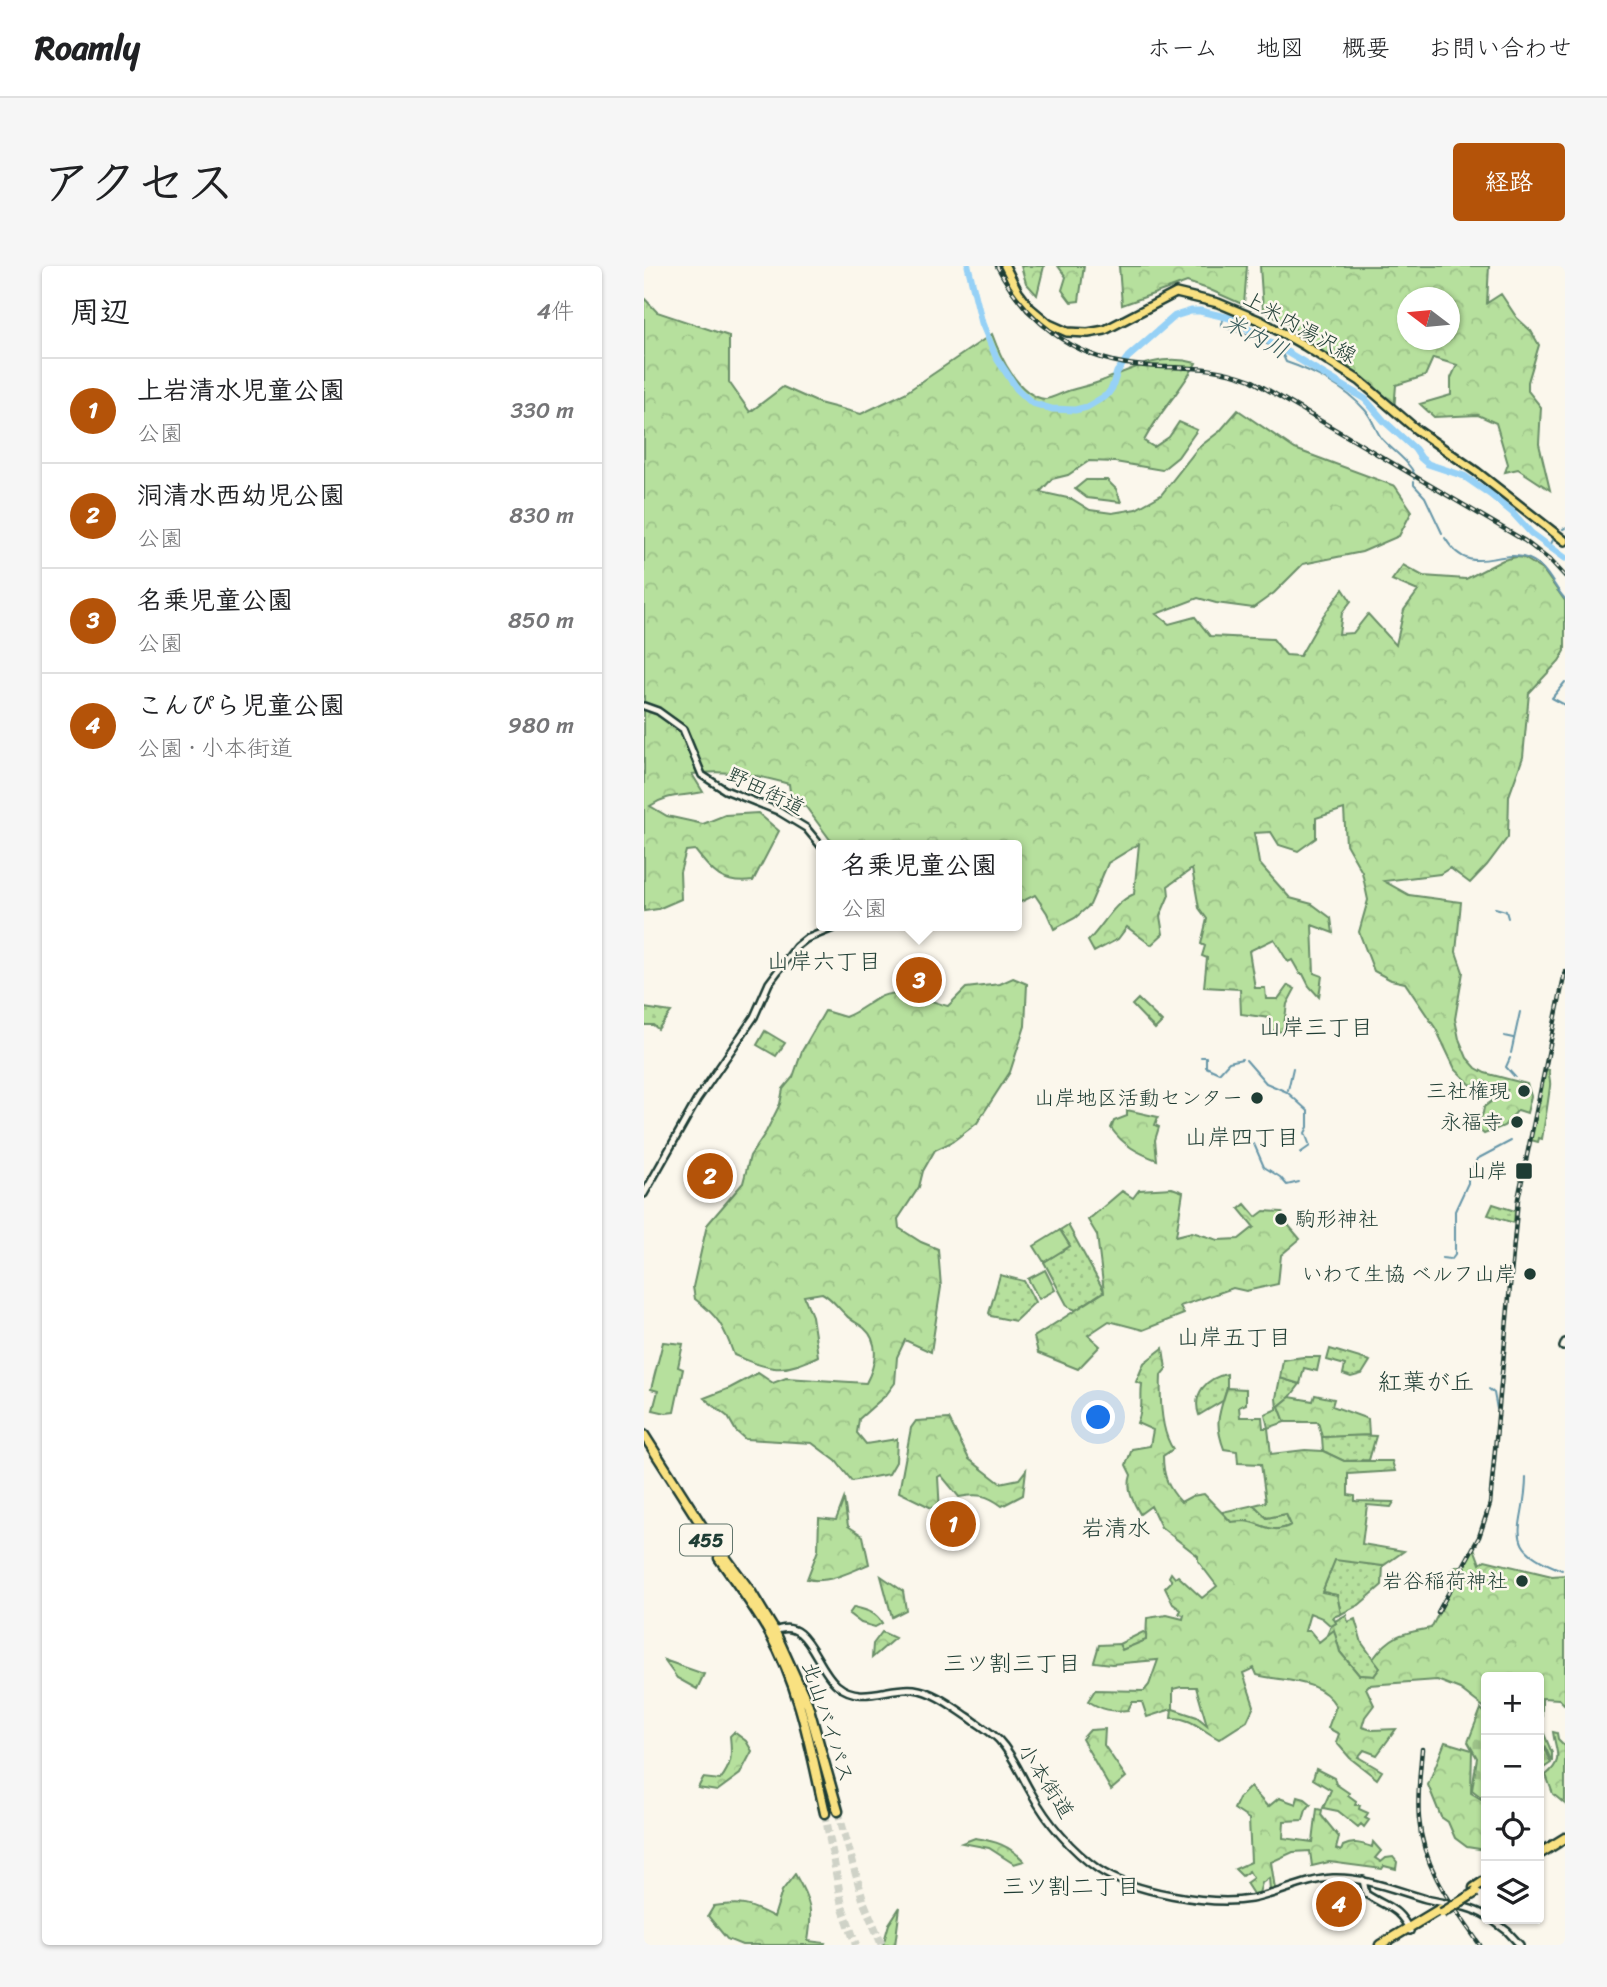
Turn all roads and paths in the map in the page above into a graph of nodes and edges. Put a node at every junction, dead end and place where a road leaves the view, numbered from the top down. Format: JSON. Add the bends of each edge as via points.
{"nodes":[{"id":1,"x":1004,"y":266,"type":"edge"},
{"id":2,"x":1565,"y":541,"type":"edge"},
{"id":3,"x":644,"y":706,"type":"edge"},
{"id":4,"x":816,"y":840,"type":"edge"},
{"id":5,"x":826,"y":931,"type":"edge"},
{"id":6,"x":644,"y":1194,"type":"edge"},
{"id":7,"x":644,"y":1435,"type":"edge"},
{"id":8,"x":644,"y":1445,"type":"edge"},
{"id":9,"x":772,"y":1632,"type":"junction"},
{"id":10,"x":838,"y":1811,"type":"tunnel mouth"},
{"id":11,"x":825,"y":1814,"type":"tunnel mouth"},
{"id":12,"x":1565,"y":1835,"type":"edge"},
{"id":13,"x":1544,"y":1846,"type":"edge"},
{"id":14,"x":1544,"y":1850,"type":"edge"},
{"id":15,"x":1363,"y":1880,"type":"junction"},
{"id":16,"x":1481,"y":1885,"type":"edge"},
{"id":17,"x":1481,"y":1888,"type":"edge"},
{"id":18,"x":1475,"y":1890,"type":"junction"},
{"id":19,"x":1481,"y":1913,"type":"edge"},
{"id":20,"x":1498,"y":1924,"type":"edge"},
{"id":21,"x":1409,"y":1929,"type":"junction"},
{"id":22,"x":1381,"y":1945,"type":"edge"},
{"id":23,"x":1388,"y":1945,"type":"edge"},
{"id":24,"x":1520,"y":1945,"type":"edge"}],
"edges":[{"from":1,"to":2,"type":"main road","name":"上米内湯沢線","via":[[1030,308],[1068,332],[1105,330],[1176,293],[1203,298],[1261,321],[1360,381],[1417,430]]},
{"from":3,"to":4,"type":"street","name":"野田街道","via":[[683,729],[702,775],[724,790],[778,811]]},
{"from":5,"to":6,"type":"street","via":[[796,947],[769,983],[754,1017],[697,1100]]},
{"from":7,"to":9,"type":"highway","name":"北山バイパス","number":"455","via":[[751,1592]]},
{"from":8,"to":9,"type":"highway","name":"北山バイパス","number":"455"},
{"from":9,"to":10,"type":"highway","name":"北山バイパス","number":"455","via":[[808,1705]]},
{"from":9,"to":11,"type":"highway","name":"北山バイパス","number":"455","via":[[801,1707]]},
{"from":9,"to":15,"type":"street","name":"小本街道","via":[[783,1627],[800,1631],[839,1687],[862,1695],[914,1689],[932,1694],[971,1719],[1005,1747],[1040,1808],[1074,1849],[1122,1882],[1160,1892],[1234,1900],[1323,1879]]},
{"from":12,"to":13,"type":"highway"},
{"from":12,"to":14,"type":"highway"},
{"from":15,"to":19,"type":"street","name":"小本街道"},
{"from":15,"to":21,"type":"street","via":[[1366,1894],[1397,1911]]},
{"from":16,"to":18,"type":"highway"},
{"from":17,"to":18,"type":"highway"},
{"from":18,"to":21,"type":"highway","bridge":true},
{"from":20,"to":24,"type":"street"},
{"from":21,"to":22,"type":"highway"},
{"from":21,"to":23,"type":"highway"}]}
